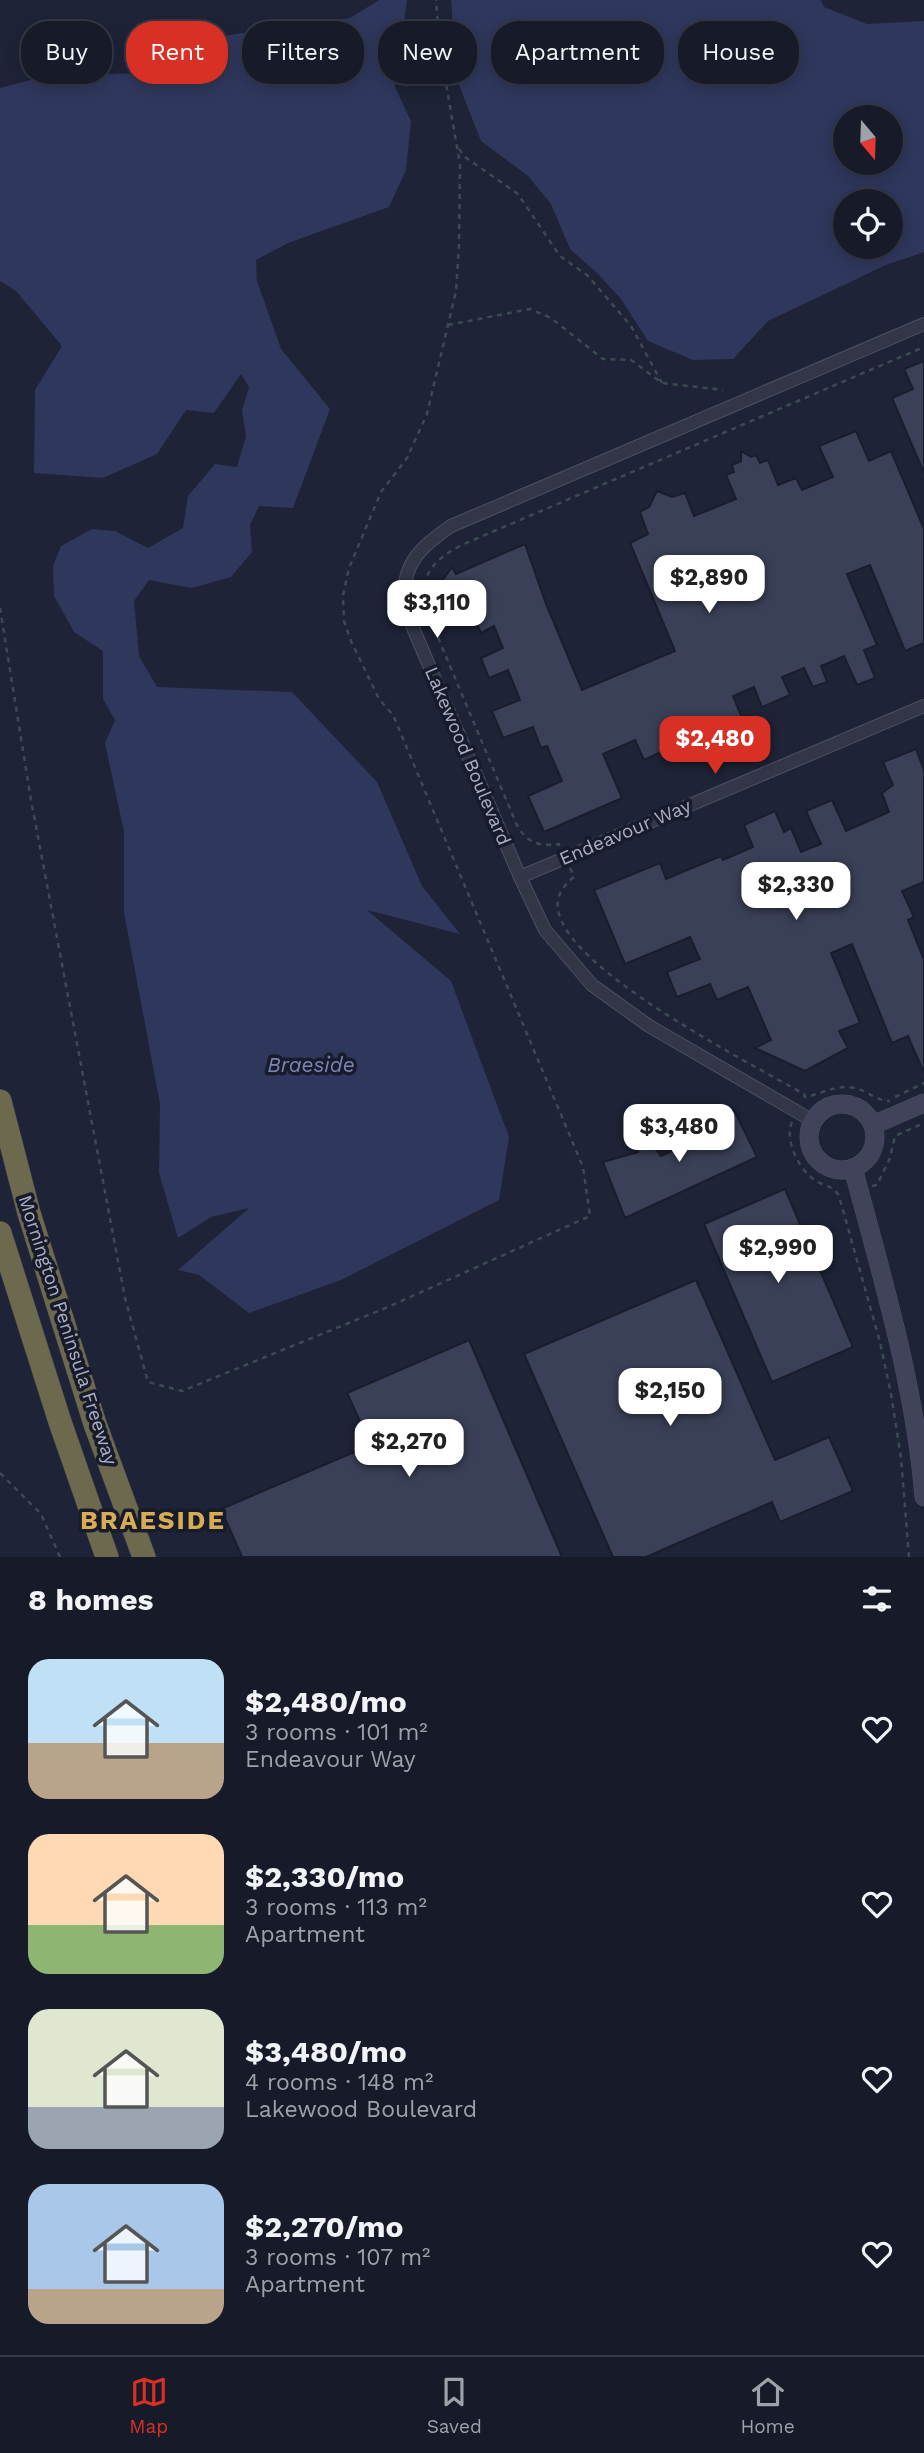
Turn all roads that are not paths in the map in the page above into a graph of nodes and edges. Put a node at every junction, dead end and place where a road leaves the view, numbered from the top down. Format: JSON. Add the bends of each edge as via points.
{"nodes":[{"id":1,"x":924,"y":324,"type":"edge"},
{"id":2,"x":924,"y":706,"type":"edge"},
{"id":3,"x":520,"y":877,"type":"junction"},
{"id":4,"x":0,"y":1101,"type":"edge"},
{"id":5,"x":924,"y":1103,"type":"edge"},
{"id":6,"x":813,"y":1121,"type":"junction"},
{"id":7,"x":873,"y":1125,"type":"junction"},
{"id":8,"x":853,"y":1168,"type":"junction"},
{"id":9,"x":0,"y":1233,"type":"edge"},
{"id":10,"x":924,"y":1497,"type":"edge"},
{"id":11,"x":107,"y":1557,"type":"edge"},
{"id":12,"x":144,"y":1557,"type":"edge"}],
"edges":[{"from":1,"to":3,"type":"street","name":"Lakewood Boulevard","via":[[451,526],[425,543],[409,566],[405,596],[413,628]]},
{"from":2,"to":3,"type":"street","name":"Endeavour Way"},
{"from":3,"to":6,"type":"street","name":"Lakewood Boulevard","via":[[545,930],[592,985],[649,1026]]},
{"from":4,"to":12,"type":"highway","name":"Mornington Peninsula Freeway","via":[[29,1213],[91,1411]]},
{"from":5,"to":7,"type":"street"},
{"from":6,"to":7,"type":"street","via":[[827,1108],[847,1104],[864,1112]]},
{"from":6,"to":8,"type":"street","via":[[810,1142],[818,1160],[837,1170]]},
{"from":7,"to":8,"type":"street","via":[[873,1149]]},
{"from":8,"to":10,"type":"street","via":[[908,1382]]},
{"from":9,"to":11,"type":"highway","name":"Mornington Peninsula Freeway"}]}
